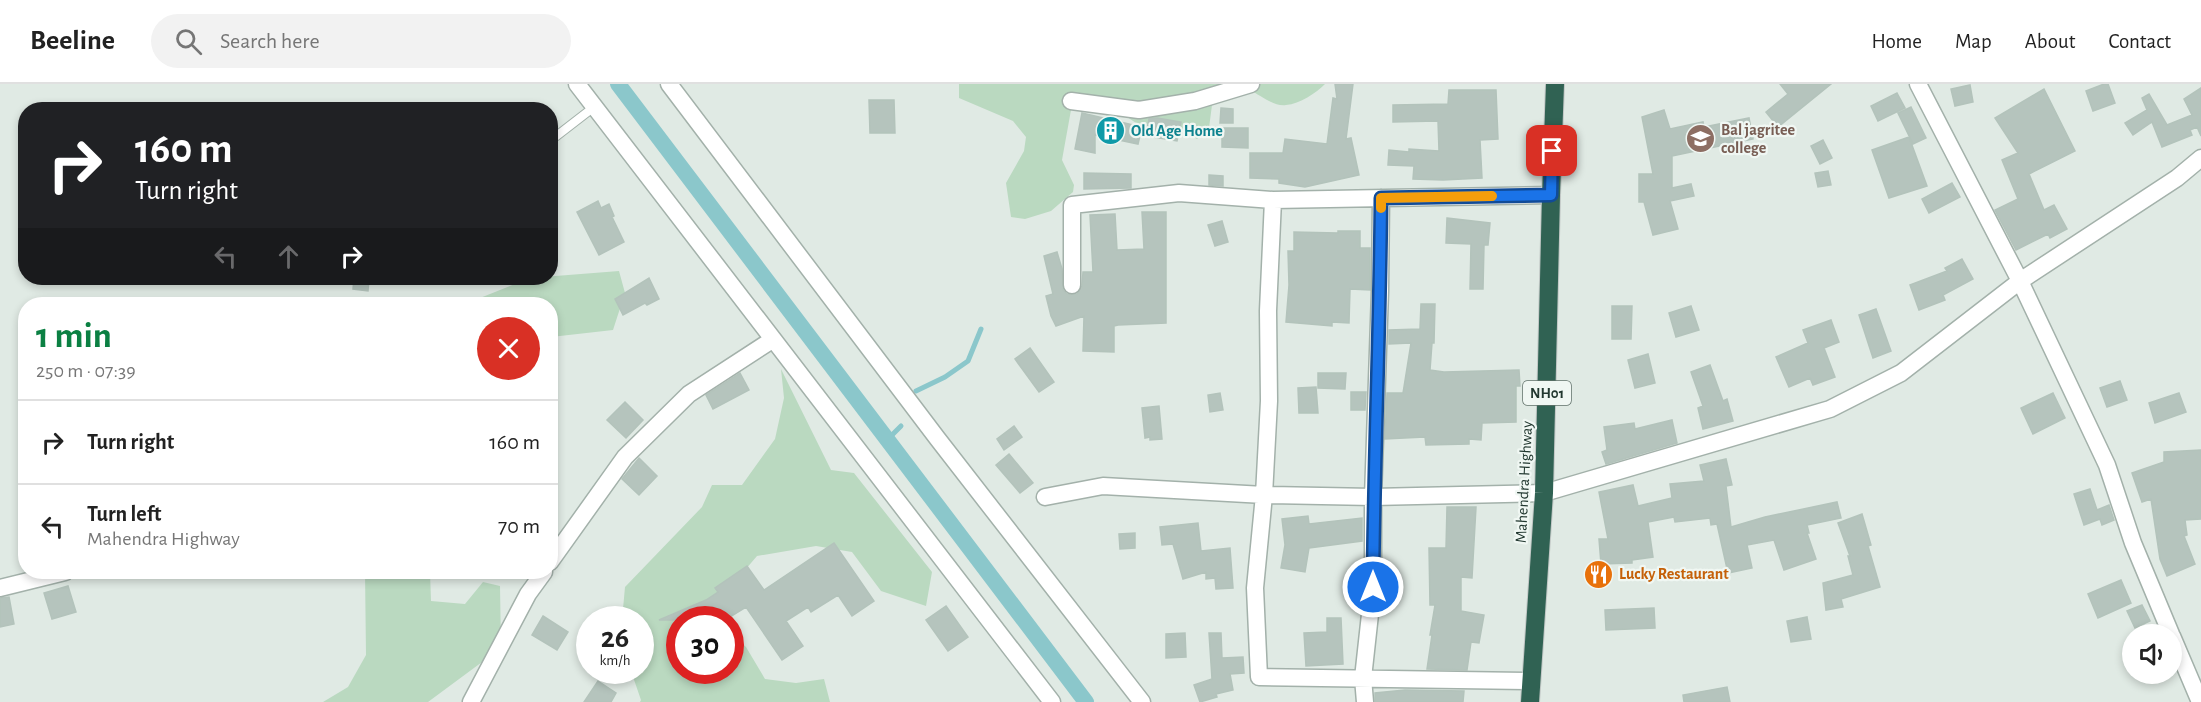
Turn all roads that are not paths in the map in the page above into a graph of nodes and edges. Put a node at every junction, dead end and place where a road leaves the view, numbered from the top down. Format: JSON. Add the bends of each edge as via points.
{"nodes":[{"id":1,"x":577,"y":84,"type":"edge"},
{"id":2,"x":669,"y":84,"type":"edge"},
{"id":3,"x":1251,"y":84,"type":"edge"},
{"id":4,"x":1556,"y":84,"type":"edge"},
{"id":5,"x":1918,"y":84,"type":"edge"},
{"id":6,"x":1071,"y":101,"type":"dead end"},
{"id":7,"x":594,"y":107,"type":"junction"},
{"id":8,"x":558,"y":135,"type":"edge"},
{"id":9,"x":2201,"y":158,"type":"edge"},
{"id":10,"x":1551,"y":195,"type":"junction"},
{"id":11,"x":1381,"y":198,"type":"junction"},
{"id":12,"x":1273,"y":200,"type":"junction"},
{"id":13,"x":2020,"y":281,"type":"junction"},
{"id":14,"x":1072,"y":285,"type":"dead end"},
{"id":15,"x":772,"y":340,"type":"junction"},
{"id":16,"x":1545,"y":493,"type":"junction"},
{"id":17,"x":1264,"y":495,"type":"junction"},
{"id":18,"x":1045,"y":497,"type":"dead end"},
{"id":19,"x":1373,"y":497,"type":"junction"},
{"id":20,"x":558,"y":551,"type":"edge"},
{"id":21,"x":37,"y":579,"type":"edge"},
{"id":22,"x":539,"y":579,"type":"edge"},
{"id":23,"x":0,"y":588,"type":"edge"},
{"id":24,"x":2167,"y":624,"type":"edge"},
{"id":25,"x":2182,"y":659,"type":"edge"},
{"id":26,"x":1363,"y":678,"type":"junction"},
{"id":27,"x":1530,"y":681,"type":"junction"},
{"id":28,"x":471,"y":702,"type":"edge"},
{"id":29,"x":1052,"y":702,"type":"edge"},
{"id":30,"x":1142,"y":702,"type":"edge"},
{"id":31,"x":1365,"y":702,"type":"edge"},
{"id":32,"x":1530,"y":702,"type":"edge"},
{"id":33,"x":2200,"y":702,"type":"edge"}],
"edges":[{"from":1,"to":7,"type":"street"},
{"from":2,"to":30,"type":"street"},
{"from":3,"to":6,"type":"street","via":[[1195,101],[1139,110]]},
{"from":4,"to":10,"type":"highway","name":"Mahendra Highway","number":"NH01"},
{"from":5,"to":13,"type":"street"},
{"from":7,"to":8,"type":"lane"},
{"from":7,"to":15,"type":"street"},
{"from":9,"to":13,"type":"street","via":[[2177,178]]},
{"from":10,"to":11,"type":"street"},
{"from":10,"to":16,"type":"highway","name":"Mahendra Highway","number":"NH01"},
{"from":11,"to":12,"type":"street"},
{"from":11,"to":19,"type":"street"},
{"from":12,"to":14,"type":"street","via":[[1179,193],[1072,204]]},
{"from":12,"to":17,"type":"street"},
{"from":13,"to":16,"type":"street","via":[[1900,373],[1830,409]]},
{"from":13,"to":24,"type":"street","via":[[2107,465],[2133,543]]},
{"from":15,"to":20,"type":"street","via":[[689,394],[625,458]]},
{"from":15,"to":29,"type":"street"},
{"from":16,"to":19,"type":"street"},
{"from":16,"to":27,"type":"highway","name":"Mahendra Highway","number":"NH01"},
{"from":17,"to":18,"type":"street","via":[[1102,486]]},
{"from":17,"to":19,"type":"street"},
{"from":17,"to":26,"type":"street","via":[[1255,588],[1259,677]]},
{"from":19,"to":26,"type":"street","via":[[1373,587]]},
{"from":21,"to":23,"type":"street"},
{"from":22,"to":28,"type":"street"},
{"from":25,"to":33,"type":"street"},
{"from":26,"to":27,"type":"street"},
{"from":26,"to":31,"type":"street"},
{"from":27,"to":32,"type":"highway","name":"Mahendra Highway","number":"NH01"}]}
